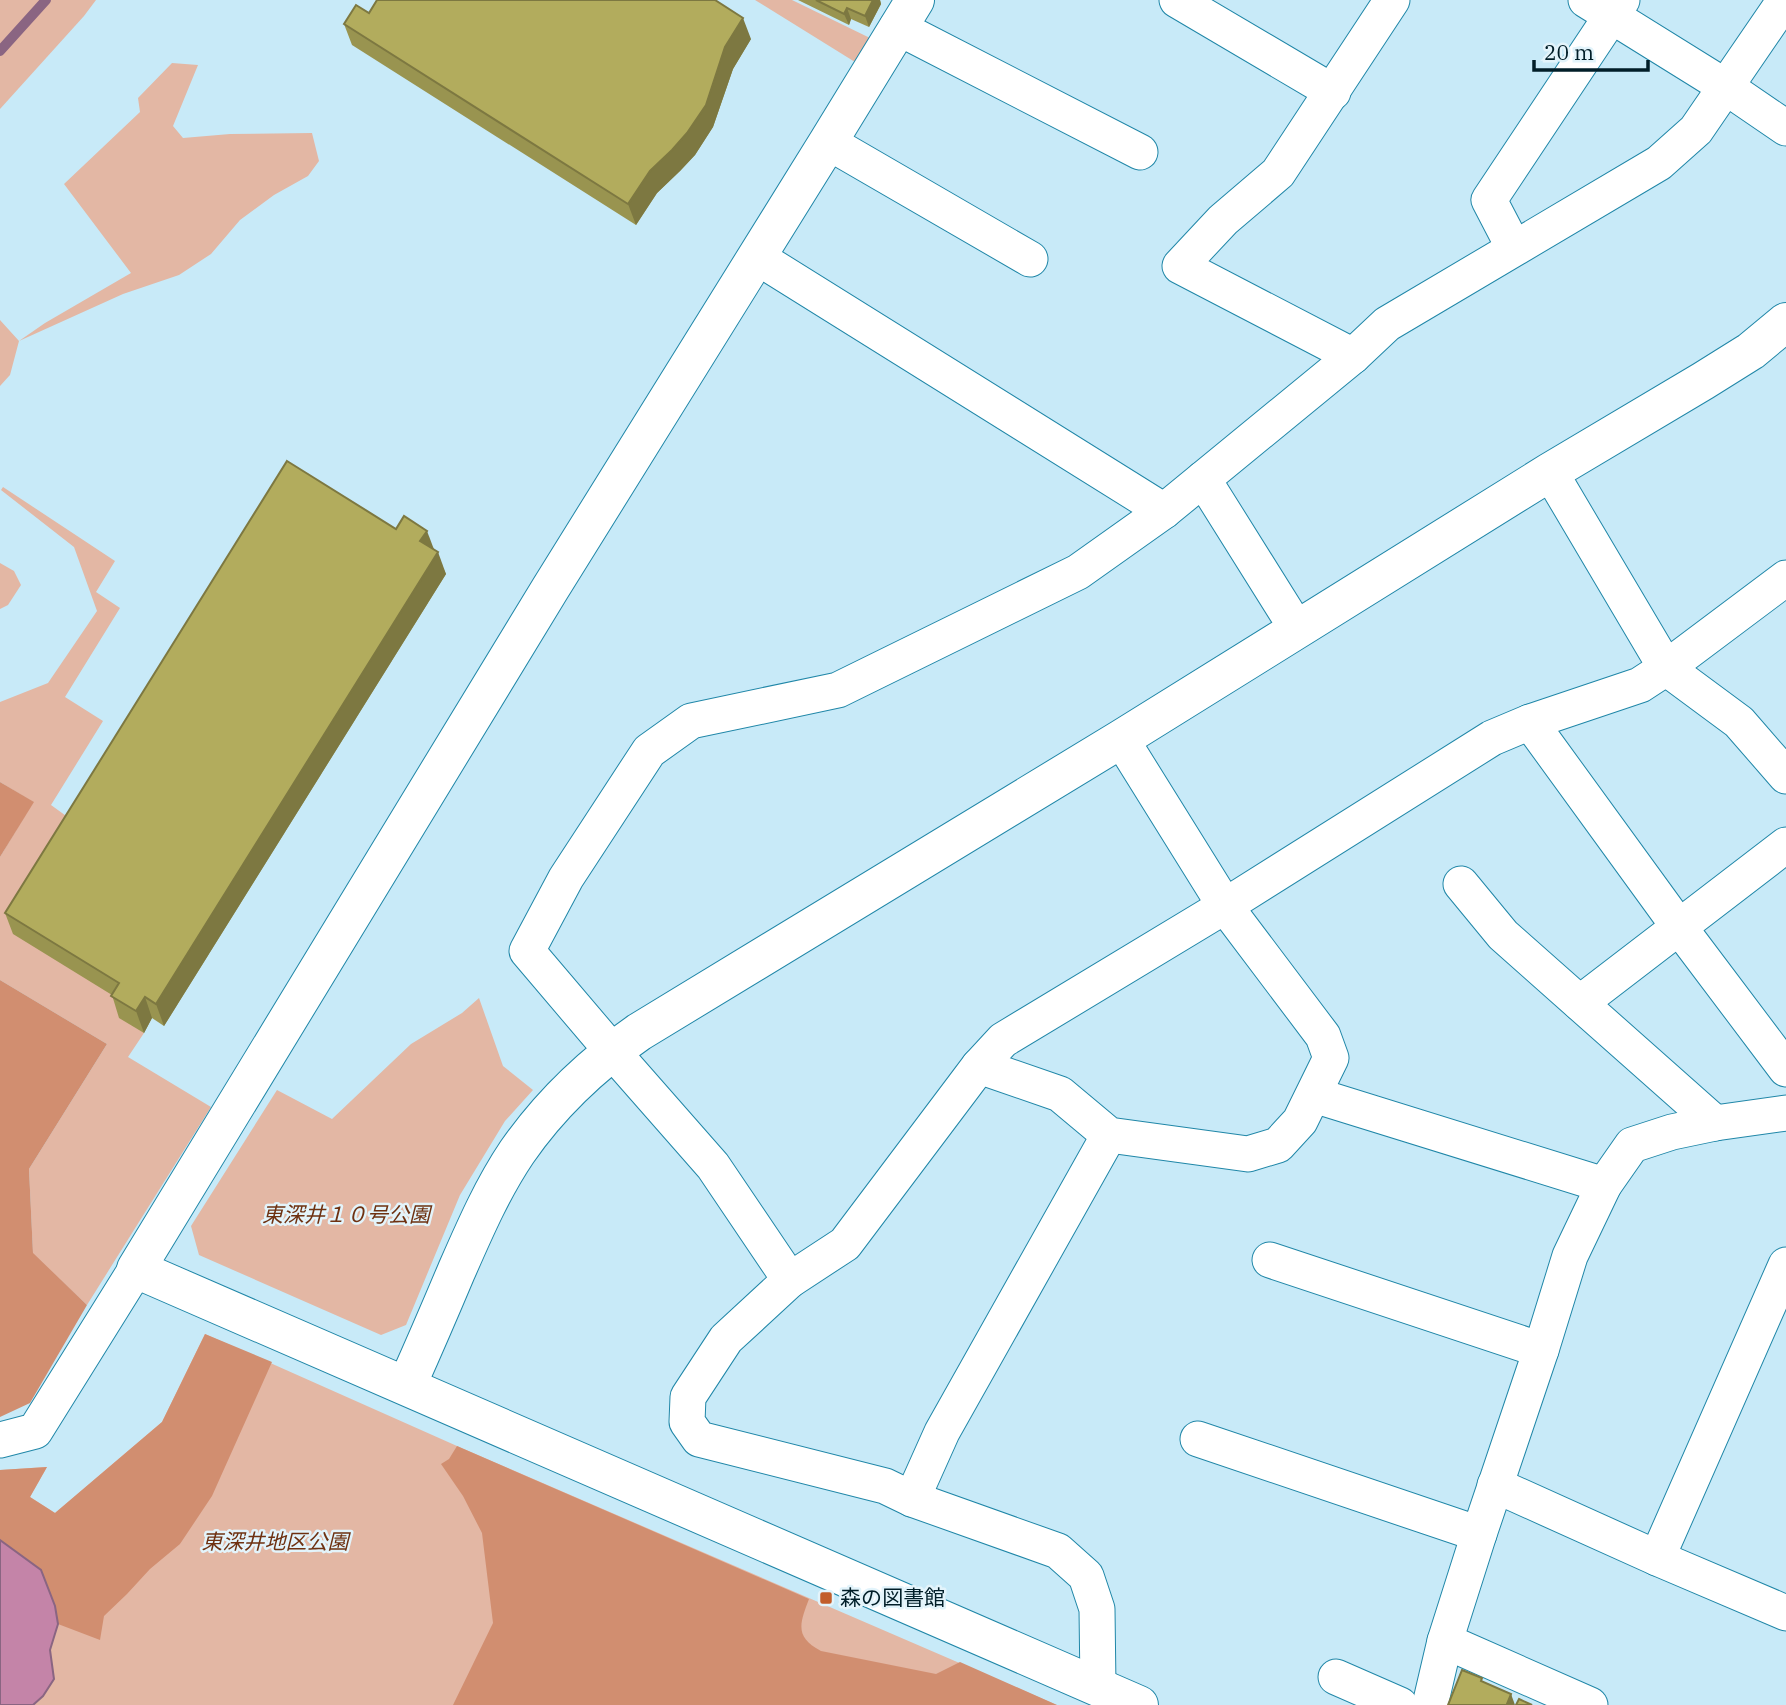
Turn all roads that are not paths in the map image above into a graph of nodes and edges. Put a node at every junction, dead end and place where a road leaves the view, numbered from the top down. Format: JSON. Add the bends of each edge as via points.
{"nodes":[{"id":1,"x":1177,"y":0,"type":"edge"},
{"id":2,"x":1392,"y":0,"type":"edge"},
{"id":3,"x":1785,"y":0,"type":"edge"},
{"id":4,"x":1606,"y":6,"type":"edge"},
{"id":5,"x":906,"y":13,"type":"edge"},
{"id":6,"x":1727,"y":87,"type":"junction"},
{"id":7,"x":1332,"y":92,"type":"junction"},
{"id":8,"x":1786,"y":128,"type":"edge"},
{"id":9,"x":828,"y":142,"type":"junction"},
{"id":10,"x":1140,"y":152,"type":"dead end"},
{"id":11,"x":1514,"y":248,"type":"junction"},
{"id":12,"x":757,"y":257,"type":"junction"},
{"id":13,"x":1030,"y":259,"type":"dead end"},
{"id":14,"x":1786,"y":322,"type":"edge"},
{"id":15,"x":1353,"y":356,"type":"junction"},
{"id":16,"x":1550,"y":472,"type":"junction"},
{"id":17,"x":1203,"y":479,"type":"junction"},
{"id":18,"x":1164,"y":511,"type":"junction"},
{"id":19,"x":1786,"y":578,"type":"edge"},
{"id":20,"x":1297,"y":629,"type":"junction"},
{"id":21,"x":1666,"y":668,"type":"junction"},
{"id":22,"x":1530,"y":722,"type":"junction"},
{"id":23,"x":1121,"y":739,"type":"junction"},
{"id":24,"x":1786,"y":776,"type":"edge"},
{"id":25,"x":1786,"y":845,"type":"edge"},
{"id":26,"x":1461,"y":884,"type":"dead end"},
{"id":27,"x":1225,"y":906,"type":"junction"},
{"id":28,"x":1679,"y":927,"type":"junction"},
{"id":29,"x":1580,"y":1003,"type":"junction"},
{"id":30,"x":611,"y":1051,"type":"junction"},
{"id":31,"x":979,"y":1066,"type":"junction"},
{"id":32,"x":1786,"y":1069,"type":"edge"},
{"id":33,"x":1314,"y":1096,"type":"junction"},
{"id":34,"x":1786,"y":1113,"type":"edge"},
{"id":35,"x":1714,"y":1124,"type":"junction"},
{"id":36,"x":1109,"y":1135,"type":"junction"},
{"id":37,"x":1604,"y":1185,"type":"junction"},
{"id":38,"x":1270,"y":1260,"type":"dead end"},
{"id":39,"x":1786,"y":1265,"type":"edge"},
{"id":40,"x":136,"y":1269,"type":"junction"},
{"id":41,"x":790,"y":1280,"type":"junction"},
{"id":42,"x":1541,"y":1350,"type":"junction"},
{"id":43,"x":407,"y":1385,"type":"junction"},
{"id":44,"x":1198,"y":1439,"type":"dead end"},
{"id":45,"x":0,"y":1440,"type":"edge"},
{"id":46,"x":1495,"y":1485,"type":"junction"},
{"id":47,"x":912,"y":1499,"type":"junction"},
{"id":48,"x":1479,"y":1534,"type":"junction"},
{"id":49,"x":1657,"y":1558,"type":"junction"},
{"id":50,"x":1786,"y":1614,"type":"edge"},
{"id":51,"x":1445,"y":1641,"type":"junction"},
{"id":52,"x":1336,"y":1677,"type":"dead end"},
{"id":53,"x":1098,"y":1687,"type":"junction"},
{"id":54,"x":1139,"y":1705,"type":"edge"},
{"id":55,"x":1400,"y":1705,"type":"edge"},
{"id":56,"x":1430,"y":1705,"type":"edge"},
{"id":57,"x":1590,"y":1705,"type":"edge"}],
"edges":[{"from":1,"to":7,"type":"street"},
{"from":2,"to":7,"type":"street"},
{"from":3,"to":6,"type":"street"},
{"from":4,"to":6,"type":"street"},
{"from":4,"to":11,"type":"street","via":[[1489,200]]},
{"from":5,"to":9,"type":"street"},
{"from":5,"to":10,"type":"street"},
{"from":6,"to":8,"type":"street"},
{"from":6,"to":11,"type":"street","via":[[1696,130],[1659,163]]},
{"from":7,"to":15,"type":"street","via":[[1278,173],[1223,220],[1181,266]]},
{"from":9,"to":12,"type":"street"},
{"from":9,"to":13,"type":"street"},
{"from":11,"to":15,"type":"street","via":[[1387,324]]},
{"from":12,"to":18,"type":"street"},
{"from":12,"to":40,"type":"street"},
{"from":14,"to":16,"type":"street","via":[[1751,351]]},
{"from":15,"to":17,"type":"street"},
{"from":16,"to":20,"type":"street"},
{"from":16,"to":21,"type":"street"},
{"from":17,"to":18,"type":"street"},
{"from":17,"to":20,"type":"street"},
{"from":18,"to":30,"type":"street","via":[[1078,572],[838,690],[691,722],[649,751],[566,878],[527,951]]},
{"from":19,"to":21,"type":"street"},
{"from":20,"to":23,"type":"street"},
{"from":21,"to":22,"type":"street","via":[[1640,685]]},
{"from":21,"to":24,"type":"street","via":[[1739,722]]},
{"from":22,"to":27,"type":"street","via":[[1492,738]]},
{"from":22,"to":28,"type":"street"},
{"from":23,"to":27,"type":"street"},
{"from":23,"to":30,"type":"street"},
{"from":25,"to":28,"type":"street"},
{"from":26,"to":29,"type":"street","via":[[1503,935]]},
{"from":27,"to":31,"type":"street","via":[[1003,1040]]},
{"from":27,"to":33,"type":"street","via":[[1323,1036],[1332,1058]]},
{"from":28,"to":29,"type":"street"},
{"from":28,"to":32,"type":"street"},
{"from":29,"to":35,"type":"street"},
{"from":30,"to":41,"type":"street","via":[[713,1167]]},
{"from":30,"to":43,"type":"street","via":[[552,1108],[517,1152],[468,1245]]},
{"from":31,"to":36,"type":"street","via":[[1060,1094]]},
{"from":31,"to":41,"type":"street","via":[[845,1244]]},
{"from":33,"to":36,"type":"street","via":[[1300,1121],[1278,1145],[1248,1154]]},
{"from":33,"to":37,"type":"street"},
{"from":34,"to":35,"type":"street"},
{"from":35,"to":37,"type":"street","via":[[1632,1145]]},
{"from":36,"to":47,"type":"street","via":[[942,1432]]},
{"from":37,"to":42,"type":"street","via":[[1570,1256]]},
{"from":38,"to":42,"type":"street"},
{"from":39,"to":49,"type":"street"},
{"from":40,"to":43,"type":"street"},
{"from":40,"to":45,"type":"street","via":[[35,1431]]},
{"from":41,"to":47,"type":"street","via":[[726,1339],[688,1397],[687,1422],[699,1439],[885,1486]]},
{"from":42,"to":46,"type":"street"},
{"from":43,"to":53,"type":"street"},
{"from":44,"to":48,"type":"street"},
{"from":46,"to":48,"type":"street"},
{"from":46,"to":49,"type":"street"},
{"from":47,"to":53,"type":"street","via":[[1058,1551],[1086,1576],[1097,1609]]},
{"from":48,"to":51,"type":"street"},
{"from":49,"to":50,"type":"street"},
{"from":51,"to":56,"type":"street"},
{"from":51,"to":57,"type":"street"},
{"from":52,"to":55,"type":"street"},
{"from":53,"to":54,"type":"street"}]}
